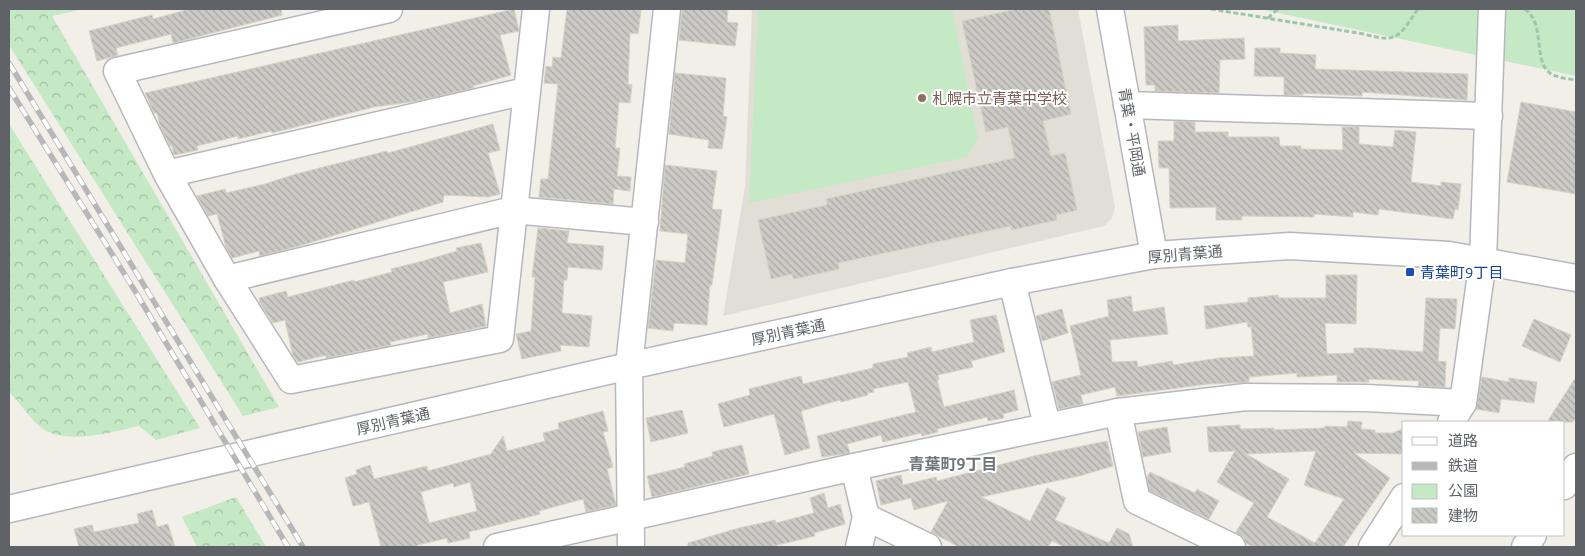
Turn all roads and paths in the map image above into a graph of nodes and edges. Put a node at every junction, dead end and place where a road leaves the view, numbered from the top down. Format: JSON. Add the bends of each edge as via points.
{"nodes":[{"id":1,"x":389,"y":9,"type":"edge"},
{"id":2,"x":536,"y":9,"type":"edge"},
{"id":3,"x":667,"y":9,"type":"edge"},
{"id":4,"x":1110,"y":9,"type":"edge"},
{"id":5,"x":1211,"y":9,"type":"edge"},
{"id":6,"x":1278,"y":9,"type":"edge"},
{"id":7,"x":1418,"y":9,"type":"edge"},
{"id":8,"x":1492,"y":9,"type":"edge"},
{"id":9,"x":1525,"y":9,"type":"edge"},
{"id":10,"x":1268,"y":18,"type":"junction"},
{"id":11,"x":1576,"y":80,"type":"edge"},
{"id":12,"x":526,"y":91,"type":"junction"},
{"id":13,"x":1127,"y":105,"type":"junction"},
{"id":14,"x":1489,"y":116,"type":"junction"},
{"id":15,"x":167,"y":174,"type":"junction"},
{"id":16,"x":513,"y":210,"type":"junction"},
{"id":17,"x":645,"y":222,"type":"junction"},
{"id":18,"x":1154,"y":255,"type":"junction"},
{"id":19,"x":1483,"y":260,"type":"junction"},
{"id":20,"x":1576,"y":278,"type":"edge"},
{"id":21,"x":227,"y":279,"type":"junction"},
{"id":22,"x":1012,"y":282,"type":"junction"},
{"id":23,"x":629,"y":366,"type":"junction"},
{"id":24,"x":1118,"y":412,"type":"junction"},
{"id":25,"x":1457,"y":412,"type":"edge"},
{"id":26,"x":1047,"y":425,"type":"junction"},
{"id":27,"x":854,"y":467,"type":"junction"},
{"id":28,"x":1576,"y":467,"type":"edge"},
{"id":29,"x":1565,"y":484,"type":"edge"},
{"id":30,"x":1402,"y":500,"type":"edge"},
{"id":31,"x":9,"y":509,"type":"edge"},
{"id":32,"x":631,"y":516,"type":"junction"},
{"id":33,"x":866,"y":517,"type":"junction"},
{"id":34,"x":1532,"y":536,"type":"edge"},
{"id":35,"x":497,"y":547,"type":"edge"},
{"id":36,"x":631,"y":547,"type":"edge"},
{"id":37,"x":859,"y":547,"type":"edge"},
{"id":38,"x":928,"y":547,"type":"edge"},
{"id":39,"x":1232,"y":547,"type":"edge"},
{"id":40,"x":1372,"y":547,"type":"edge"},
{"id":41,"x":1525,"y":547,"type":"edge"}],
"edges":[{"from":1,"to":15,"type":"street","via":[[117,71]]},
{"from":2,"to":12,"type":"street"},
{"from":3,"to":17,"type":"street"},
{"from":4,"to":13,"type":"street","name":"青葉・平岡通"},
{"from":5,"to":10,"type":"path"},
{"from":6,"to":10,"type":"path"},
{"from":7,"to":10,"type":"path","via":[[1404,30],[1384,40]]},
{"from":8,"to":14,"type":"street"},
{"from":9,"to":11,"type":"path","via":[[1536,21],[1540,52],[1546,68],[1552,75]]},
{"from":12,"to":15,"type":"street"},
{"from":12,"to":16,"type":"street"},
{"from":13,"to":14,"type":"street"},
{"from":13,"to":18,"type":"street","name":"青葉・平岡通"},
{"from":14,"to":19,"type":"street"},
{"from":15,"to":21,"type":"street"},
{"from":16,"to":17,"type":"street"},
{"from":16,"to":21,"type":"street"},
{"from":16,"to":21,"type":"street","via":[[500,339],[291,380]]},
{"from":17,"to":23,"type":"street"},
{"from":18,"to":19,"type":"street","name":"厚別青葉通","via":[[1290,246],[1449,255]]},
{"from":18,"to":22,"type":"street","name":"厚別青葉通"},
{"from":19,"to":20,"type":"street","name":"厚別青葉通"},
{"from":19,"to":25,"type":"street"},
{"from":22,"to":23,"type":"street","name":"厚別青葉通"},
{"from":22,"to":26,"type":"street"},
{"from":23,"to":31,"type":"street","name":"厚別青葉通"},
{"from":23,"to":32,"type":"street"},
{"from":24,"to":25,"type":"street","via":[[1246,397],[1366,398]]},
{"from":24,"to":26,"type":"street"},
{"from":24,"to":39,"type":"street","via":[[1137,501]]},
{"from":26,"to":27,"type":"street"},
{"from":27,"to":32,"type":"street"},
{"from":27,"to":33,"type":"street"},
{"from":28,"to":29,"type":"street"},
{"from":30,"to":40,"type":"street"},
{"from":32,"to":35,"type":"street"},
{"from":32,"to":36,"type":"street"},
{"from":33,"to":37,"type":"street"},
{"from":33,"to":38,"type":"street"},
{"from":34,"to":41,"type":"street"}]}
